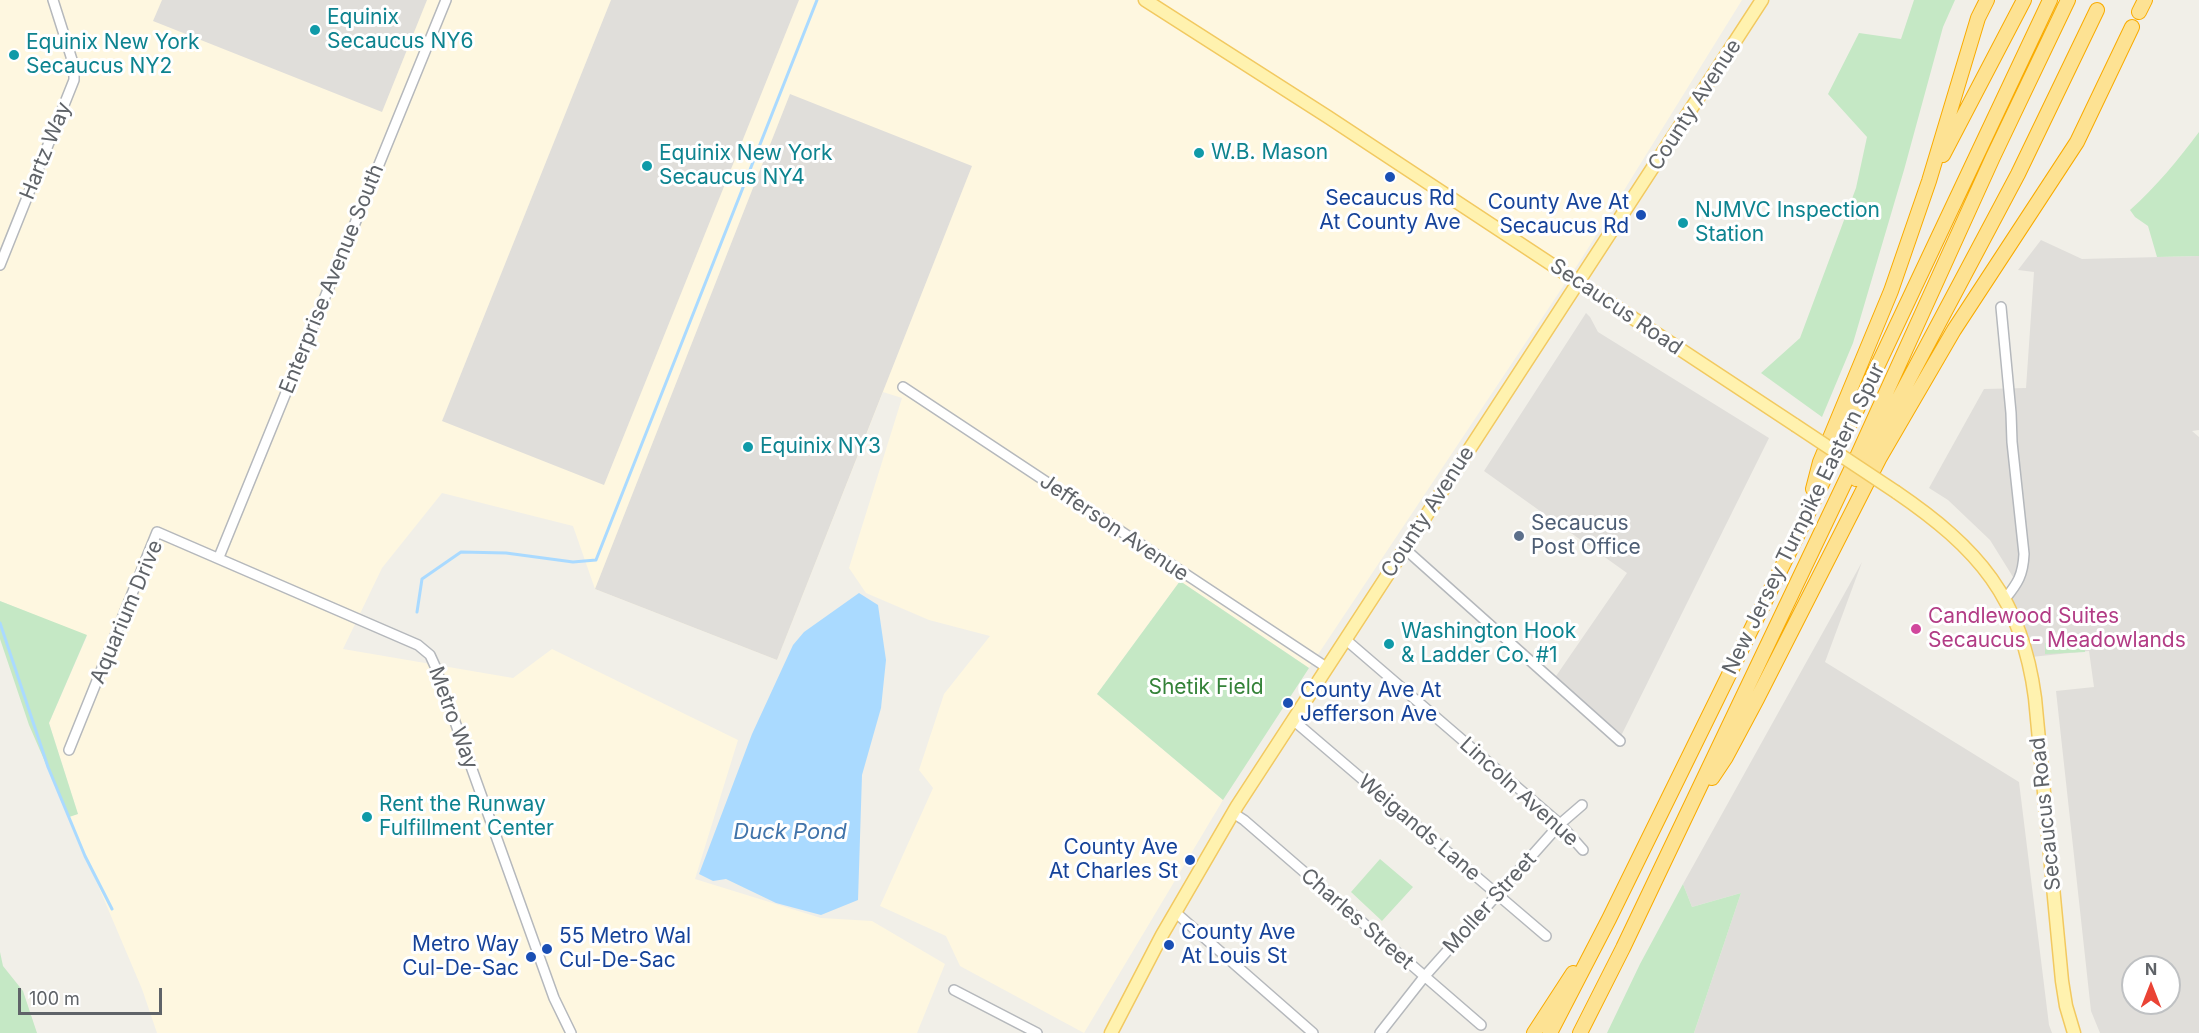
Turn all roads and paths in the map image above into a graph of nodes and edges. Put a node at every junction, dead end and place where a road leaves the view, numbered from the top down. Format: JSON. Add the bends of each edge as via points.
{"nodes":[{"id":1,"x":53,"y":0,"type":"edge"},
{"id":2,"x":446,"y":0,"type":"edge"},
{"id":3,"x":1145,"y":0,"type":"edge"},
{"id":4,"x":1762,"y":0,"type":"edge"},
{"id":5,"x":1987,"y":0,"type":"edge"},
{"id":6,"x":2024,"y":0,"type":"edge"},
{"id":7,"x":2050,"y":0,"type":"edge"},
{"id":8,"x":2068,"y":0,"type":"edge"},
{"id":9,"x":2097,"y":10,"type":"dead end"},
{"id":10,"x":2132,"y":27,"type":"dead end"},
{"id":11,"x":1929,"y":180,"type":"junction"},
{"id":12,"x":0,"y":265,"type":"edge"},
{"id":13,"x":1579,"y":283,"type":"junction"},
{"id":14,"x":2001,"y":307,"type":"dead end"},
{"id":15,"x":903,"y":387,"type":"dead end"},
{"id":16,"x":1802,"y":526,"type":"junction"},
{"id":17,"x":1404,"y":548,"type":"junction"},
{"id":18,"x":219,"y":558,"type":"junction"},
{"id":19,"x":1799,"y":577,"type":"junction"},
{"id":20,"x":2006,"y":599,"type":"junction"},
{"id":21,"x":1345,"y":639,"type":"junction"},
{"id":22,"x":1326,"y":668,"type":"junction"},
{"id":23,"x":1293,"y":720,"type":"junction"},
{"id":24,"x":1620,"y":741,"type":"dead end"},
{"id":25,"x":69,"y":750,"type":"dead end"},
{"id":26,"x":1582,"y":805,"type":"dead end"},
{"id":27,"x":1233,"y":813,"type":"junction"},
{"id":28,"x":1686,"y":817,"type":"junction"},
{"id":29,"x":1560,"y":824,"type":"junction"},
{"id":30,"x":1583,"y":850,"type":"dead end"},
{"id":31,"x":1498,"y":895,"type":"junction"},
{"id":32,"x":1175,"y":912,"type":"junction"},
{"id":33,"x":1609,"y":919,"type":"junction"},
{"id":34,"x":1546,"y":936,"type":"dead end"},
{"id":35,"x":1425,"y":978,"type":"junction"},
{"id":36,"x":954,"y":990,"type":"dead end"},
{"id":37,"x":1481,"y":1025,"type":"dead end"},
{"id":38,"x":571,"y":1033,"type":"edge"},
{"id":39,"x":1037,"y":1033,"type":"edge"},
{"id":40,"x":1111,"y":1033,"type":"edge"},
{"id":41,"x":1313,"y":1033,"type":"edge"},
{"id":42,"x":1380,"y":1033,"type":"edge"},
{"id":43,"x":1533,"y":1033,"type":"edge"},
{"id":44,"x":1550,"y":1033,"type":"edge"},
{"id":45,"x":1580,"y":1033,"type":"edge"},
{"id":46,"x":2074,"y":1033,"type":"edge"}],
"edges":[{"from":1,"to":12,"type":"street","name":"Hartz Way","via":[[74,66],[72,86]]},
{"from":2,"to":18,"type":"street","name":"Enterprise Avenue South"},
{"from":3,"to":13,"type":"main road","name":"Secaucus Road"},
{"from":4,"to":13,"type":"main road","name":"County Avenue"},
{"from":5,"to":11,"type":"highway","via":[[1978,18]]},
{"from":6,"to":11,"type":"highway"},
{"from":7,"to":16,"type":"highway","name":"New Jersey Turnpike Eastern Spur"},
{"from":8,"to":19,"type":"highway","name":"New Jersey Turnpike Eastern Spur"},
{"from":9,"to":19,"type":"highway","via":[[2018,174],[1831,529]]},
{"from":10,"to":28,"type":"highway","via":[[2077,142],[1932,367],[1857,499],[1726,757]]},
{"from":11,"to":16,"type":"highway","via":[[1883,312],[1820,462]]},
{"from":13,"to":17,"type":"main road","name":"County Avenue"},
{"from":13,"to":20,"type":"main road","name":"Secaucus Road","bridge":true,"via":[[1896,492],[1958,539]]},
{"from":14,"to":20,"type":"street","via":[[2024,554],[2018,583]]},
{"from":15,"to":22,"type":"street","name":"Jefferson Avenue"},
{"from":16,"to":33,"type":"highway","name":"New Jersey Turnpike Eastern Spur"},
{"from":17,"to":21,"type":"main road","name":"County Avenue"},
{"from":17,"to":24,"type":"street"},
{"from":18,"to":25,"type":"street","name":"Aquarium Drive","via":[[158,532]]},
{"from":18,"to":38,"type":"street","name":"Metro Way","via":[[418,645],[430,655],[554,998]]},
{"from":19,"to":28,"type":"highway","name":"New Jersey Turnpike Eastern Spur"},
{"from":20,"to":46,"type":"main road","name":"Secaucus Road","via":[[2031,667],[2062,981]]},
{"from":21,"to":22,"type":"main road","name":"County Avenue"},
{"from":21,"to":29,"type":"street","name":"Lincoln Avenue"},
{"from":22,"to":23,"type":"main road","name":"County Avenue"},
{"from":23,"to":27,"type":"main road","name":"County Avenue"},
{"from":23,"to":31,"type":"street","name":"Weigands Lane"},
{"from":26,"to":29,"type":"street","name":"Moller Street"},
{"from":27,"to":32,"type":"main road","name":"County Avenue"},
{"from":27,"to":35,"type":"street","name":"Charles Street"},
{"from":28,"to":45,"type":"highway","name":"New Jersey Turnpike Eastern Spur"},
{"from":29,"to":30,"type":"street","name":"Lincoln Avenue"},
{"from":29,"to":31,"type":"street","name":"Moller Street"},
{"from":31,"to":34,"type":"street","name":"Weigands Lane"},
{"from":31,"to":35,"type":"street","name":"Moller Street"},
{"from":32,"to":40,"type":"main road","name":"County Avenue"},
{"from":32,"to":41,"type":"street"},
{"from":33,"to":43,"type":"highway"},
{"from":33,"to":44,"type":"highway","name":"New Jersey Turnpike Eastern Spur"},
{"from":35,"to":37,"type":"street","name":"Charles Street"},
{"from":35,"to":42,"type":"street","name":"Moller Street"},
{"from":36,"to":39,"type":"street"}]}
